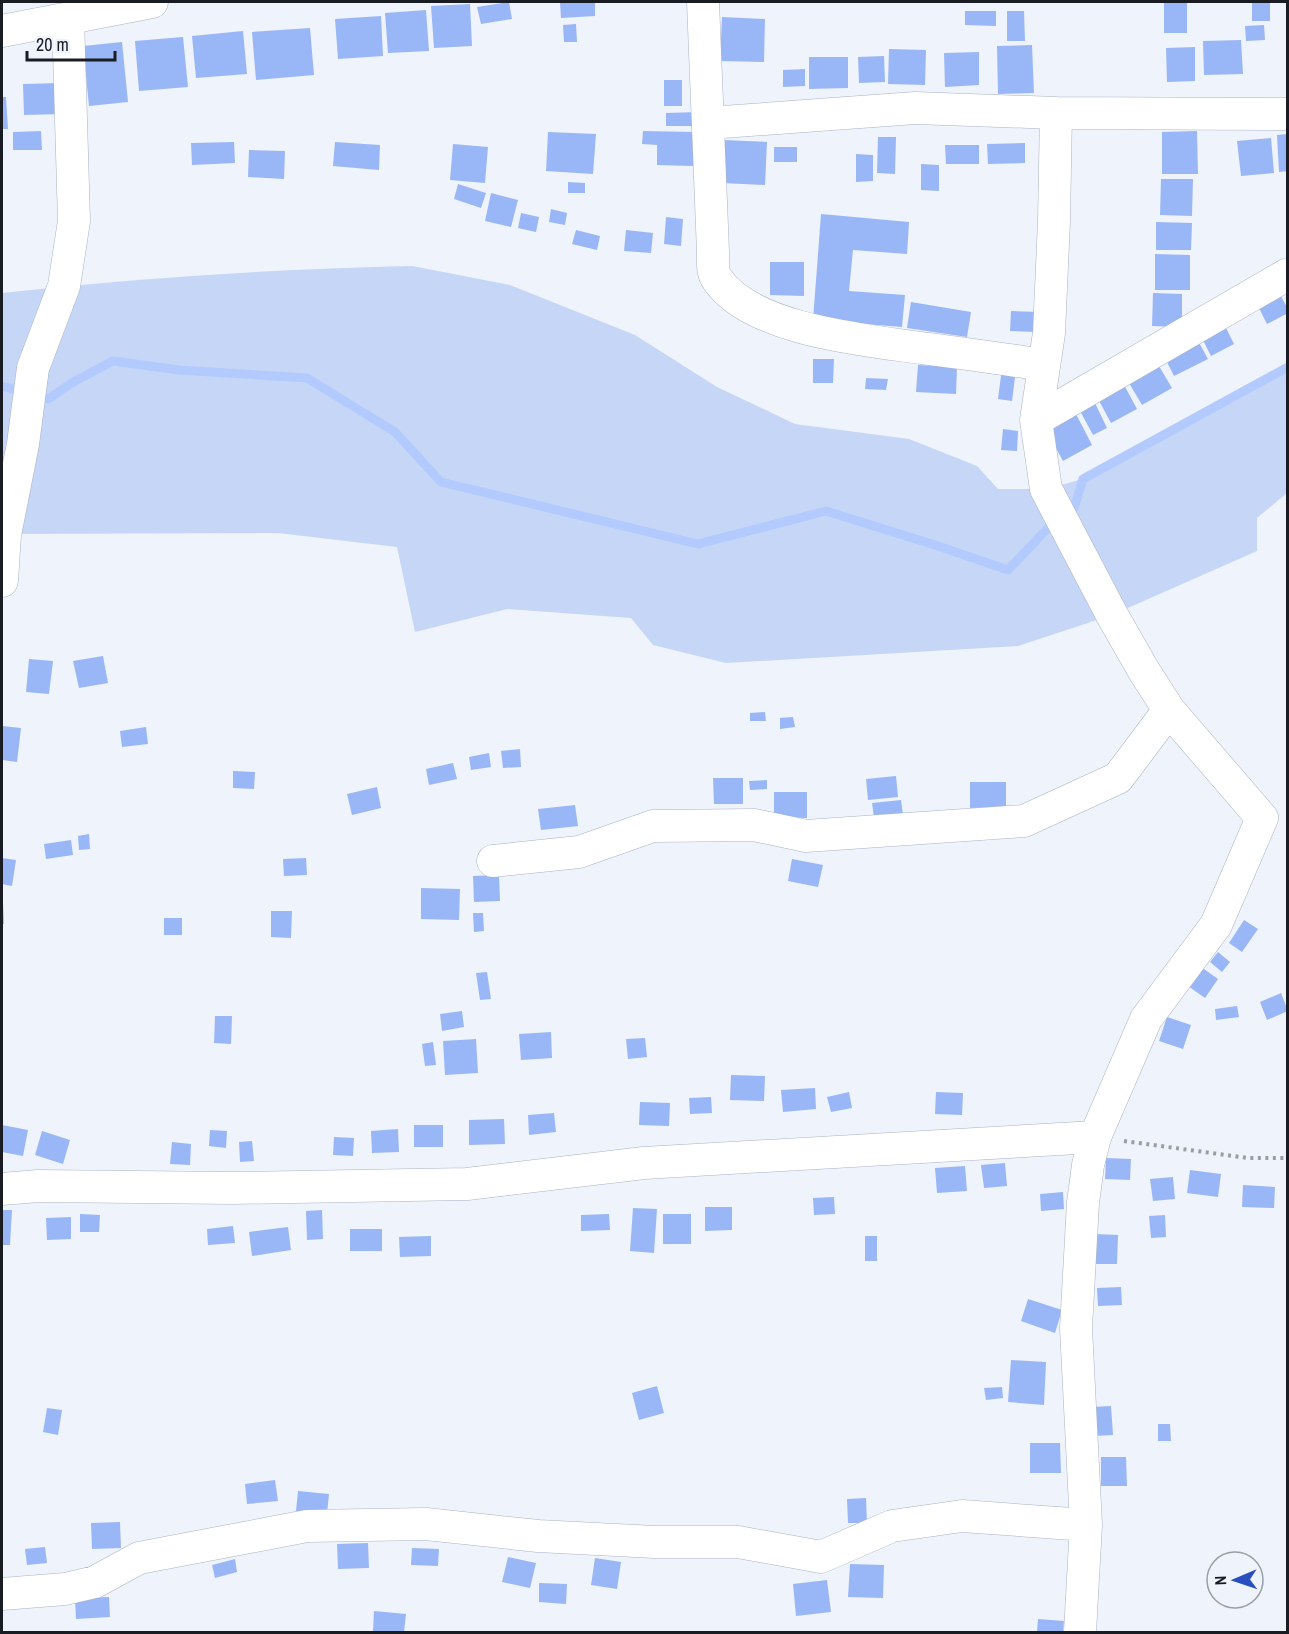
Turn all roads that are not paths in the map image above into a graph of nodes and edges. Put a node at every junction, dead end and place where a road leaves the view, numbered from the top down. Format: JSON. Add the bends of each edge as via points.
{"nodes":[{"id":1,"x":152,"y":2,"type":"edge"},
{"id":2,"x":704,"y":2,"type":"edge"},
{"id":3,"x":68,"y":18,"type":"junction"},
{"id":4,"x":2,"y":32,"type":"edge"},
{"id":5,"x":1056,"y":113,"type":"junction"},
{"id":6,"x":1287,"y":114,"type":"edge"},
{"id":7,"x":709,"y":123,"type":"junction"},
{"id":8,"x":1287,"y":273,"type":"edge"},
{"id":9,"x":1044,"y":365,"type":"junction"},
{"id":10,"x":1036,"y":420,"type":"junction"},
{"id":11,"x":2,"y":581,"type":"edge"},
{"id":12,"x":1169,"y":710,"type":"junction"},
{"id":13,"x":493,"y":861,"type":"dead end"},
{"id":14,"x":1095,"y":1137,"type":"junction"},
{"id":15,"x":2,"y":1189,"type":"edge"},
{"id":16,"x":1086,"y":1525,"type":"junction"},
{"id":17,"x":2,"y":1594,"type":"edge"},
{"id":18,"x":1080,"y":1632,"type":"edge"}],
"edges":[{"from":1,"to":3,"type":"street"},
{"from":2,"to":7,"type":"street"},
{"from":3,"to":4,"type":"street"},
{"from":3,"to":11,"type":"street","via":[[74,221],[64,286],[33,368],[5,536]]},
{"from":5,"to":6,"type":"street"},
{"from":5,"to":7,"type":"street","via":[[915,108]]},
{"from":5,"to":9,"type":"street","via":[[1049,333]]},
{"from":7,"to":9,"type":"street","via":[[714,269],[715,277],[727,292],[752,308],[825,334]]},
{"from":8,"to":10,"type":"street"},
{"from":9,"to":10,"type":"street"},
{"from":10,"to":12,"type":"street","via":[[1046,489],[1112,615]]},
{"from":12,"to":13,"type":"street","via":[[1118,778],[1024,821],[806,836],[754,825],[653,826],[579,852]]},
{"from":12,"to":14,"type":"street","via":[[1262,818],[1216,926],[1146,1019]]},
{"from":14,"to":15,"type":"street","via":[[644,1163],[467,1184]]},
{"from":14,"to":16,"type":"street","via":[[1083,1203],[1076,1328]]},
{"from":16,"to":17,"type":"street","via":[[962,1516],[892,1526],[821,1557],[738,1542],[538,1536],[426,1524],[307,1526],[139,1558],[95,1582],[66,1589]]},
{"from":16,"to":18,"type":"street"}]}
